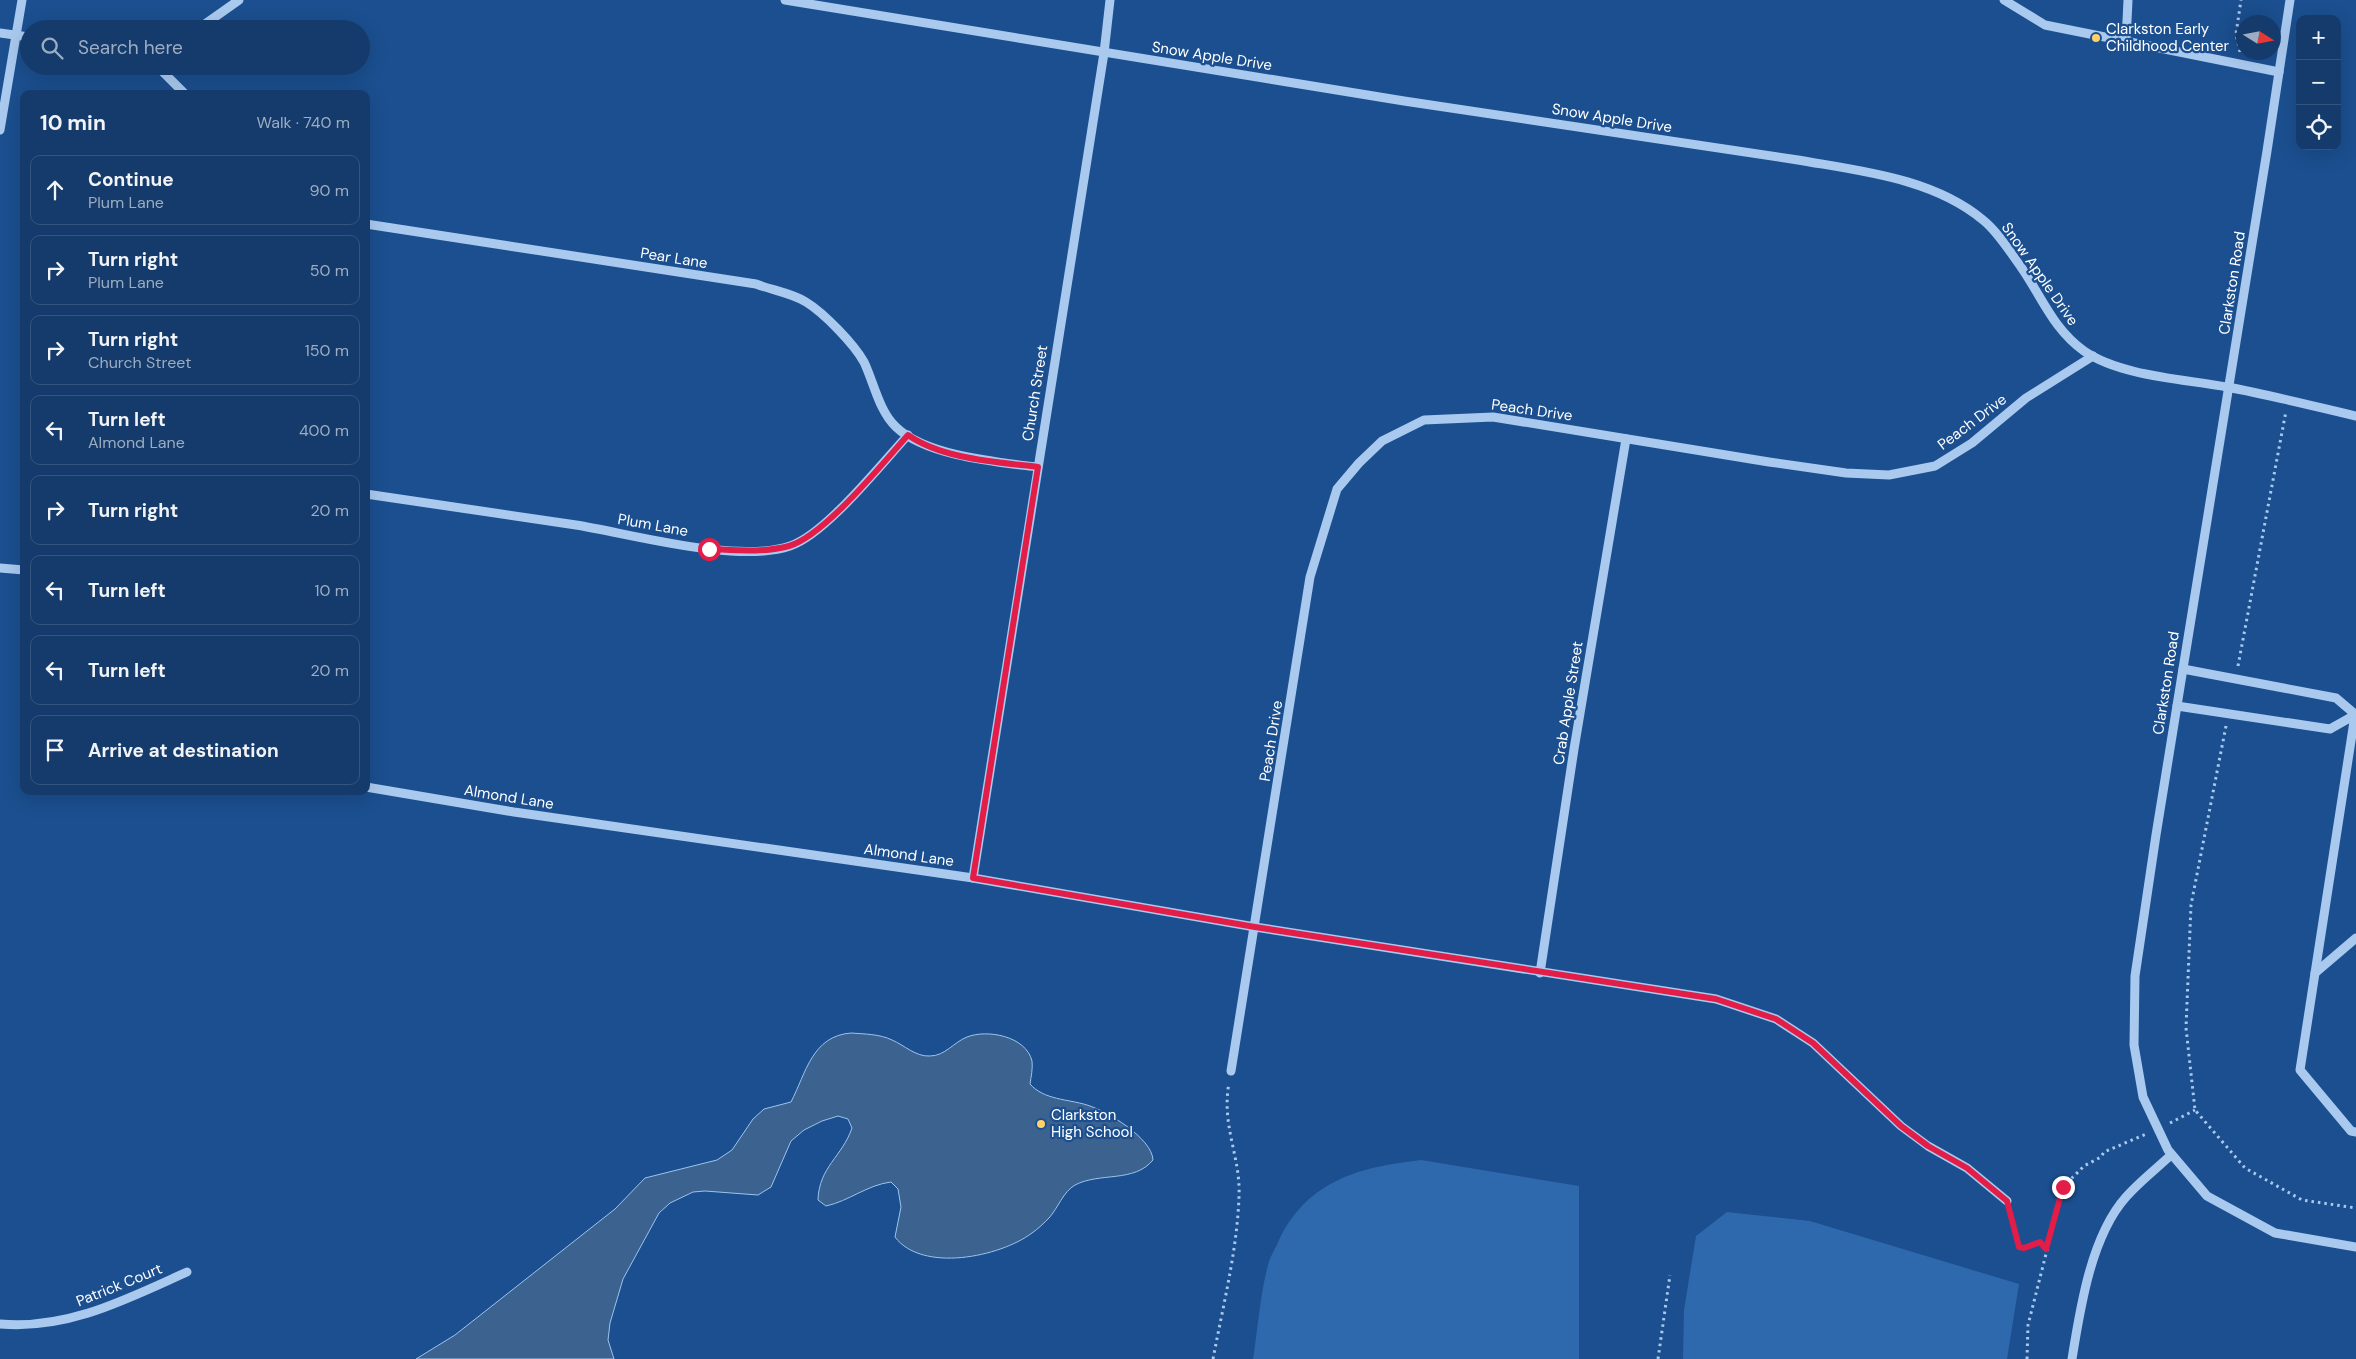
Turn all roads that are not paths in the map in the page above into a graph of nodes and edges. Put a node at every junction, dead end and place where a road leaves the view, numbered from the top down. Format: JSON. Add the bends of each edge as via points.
{"nodes":[{"id":1,"x":22,"y":0,"type":"edge"},
{"id":2,"x":240,"y":0,"type":"edge"},
{"id":3,"x":785,"y":0,"type":"edge"},
{"id":4,"x":1110,"y":0,"type":"edge"},
{"id":5,"x":2004,"y":0,"type":"edge"},
{"id":6,"x":2128,"y":0,"type":"edge"},
{"id":7,"x":2290,"y":0,"type":"edge"},
{"id":8,"x":211,"y":20,"type":"edge"},
{"id":9,"x":0,"y":33,"type":"edge"},
{"id":10,"x":16,"y":35,"type":"junction"},
{"id":11,"x":20,"y":36,"type":"edge"},
{"id":12,"x":2126,"y":42,"type":"junction"},
{"id":13,"x":1104,"y":53,"type":"junction"},
{"id":14,"x":2279,"y":72,"type":"junction"},
{"id":15,"x":166,"y":75,"type":"edge"},
{"id":16,"x":181,"y":90,"type":"edge"},
{"id":17,"x":0,"y":130,"type":"edge"},
{"id":18,"x":370,"y":225,"type":"edge"},
{"id":19,"x":2093,"y":356,"type":"junction"},
{"id":20,"x":2228,"y":387,"type":"junction"},
{"id":21,"x":2356,"y":416,"type":"edge"},
{"id":22,"x":908,"y":435,"type":"junction"},
{"id":23,"x":1626,"y":439,"type":"junction"},
{"id":24,"x":1038,"y":467,"type":"junction"},
{"id":25,"x":370,"y":495,"type":"edge"},
{"id":26,"x":0,"y":568,"type":"edge"},
{"id":27,"x":20,"y":570,"type":"edge"},
{"id":28,"x":2183,"y":669,"type":"junction"},
{"id":29,"x":2177,"y":706,"type":"junction"},
{"id":30,"x":2355,"y":715,"type":"edge"},
{"id":31,"x":2352,"y":765,"type":"edge"},
{"id":32,"x":370,"y":789,"type":"edge"},
{"id":33,"x":973,"y":878,"type":"junction"},
{"id":34,"x":1255,"y":927,"type":"junction"},
{"id":35,"x":2356,"y":938,"type":"edge"},
{"id":36,"x":1540,"y":973,"type":"junction"},
{"id":37,"x":2315,"y":973,"type":"junction"},
{"id":38,"x":1231,"y":1071,"type":"road end"},
{"id":39,"x":2356,"y":1132,"type":"edge"},
{"id":40,"x":2171,"y":1155,"type":"junction"},
{"id":41,"x":2007,"y":1201,"type":"road end"},
{"id":42,"x":2356,"y":1247,"type":"edge"},
{"id":43,"x":187,"y":1272,"type":"dead end"},
{"id":44,"x":0,"y":1324,"type":"edge"},
{"id":45,"x":2072,"y":1359,"type":"edge"}],
"edges":[{"from":1,"to":10,"type":"street"},
{"from":2,"to":8,"type":"street"},
{"from":3,"to":13,"type":"street","name":"Snow Apple Drive"},
{"from":4,"to":13,"type":"street","name":"Church Street"},
{"from":5,"to":12,"type":"street","via":[[2045,24]]},
{"from":6,"to":12,"type":"street"},
{"from":7,"to":14,"type":"street","name":"Clarkston Road"},
{"from":9,"to":10,"type":"street"},
{"from":10,"to":11,"type":"street"},
{"from":10,"to":17,"type":"street"},
{"from":12,"to":14,"type":"street"},
{"from":13,"to":19,"type":"street","name":"Snow Apple Drive","via":[[1900,178],[1952,200],[1984,220],[2026,274],[2055,322],[2071,340]]},
{"from":13,"to":24,"type":"street","name":"Church Street"},
{"from":14,"to":20,"type":"street","name":"Clarkston Road"},
{"from":15,"to":16,"type":"street"},
{"from":18,"to":22,"type":"street","name":"Pear Lane","via":[[756,284],[806,301],[844,335],[863,361],[895,427]]},
{"from":19,"to":20,"type":"street","name":"Snow Apple Drive","via":[[2120,368]]},
{"from":19,"to":23,"type":"street","name":"Peach Drive","via":[[2026,398],[1972,443],[1935,466],[1889,475],[1846,473]]},
{"from":20,"to":21,"type":"street","name":"Snow Apple Drive"},
{"from":20,"to":28,"type":"street","name":"Clarkston Road"},
{"from":22,"to":24,"type":"street","via":[[959,455]]},
{"from":22,"to":25,"type":"street","name":"Plum Lane","via":[[817,530],[791,546],[776,549],[709,549],[576,525]]},
{"from":23,"to":34,"type":"street","name":"Peach Drive","via":[[1493,417],[1424,420],[1382,441],[1336,489],[1310,577]]},
{"from":23,"to":36,"type":"street","name":"Crab Apple Street"},
{"from":24,"to":33,"type":"street","name":"Church Street"},
{"from":26,"to":27,"type":"street"},
{"from":28,"to":29,"type":"street","name":"Clarkston Road"},
{"from":28,"to":30,"type":"street","via":[[2336,698]]},
{"from":29,"to":30,"type":"street","via":[[2330,729]]},
{"from":29,"to":40,"type":"street","name":"Clarkston Road","via":[[2136,976],[2134,1045],[2143,1097]]},
{"from":30,"to":31,"type":"street"},
{"from":31,"to":37,"type":"street"},
{"from":32,"to":33,"type":"street","name":"Almond Lane"},
{"from":33,"to":34,"type":"street","name":"Almond Lane"},
{"from":34,"to":36,"type":"street","name":"Almond Lane"},
{"from":34,"to":38,"type":"street","name":"Peach Drive"},
{"from":35,"to":37,"type":"street"},
{"from":36,"to":41,"type":"street","name":"Almond Lane","via":[[1716,999],[1776,1019],[1813,1043],[1901,1126],[1967,1168]]},
{"from":37,"to":39,"type":"street","via":[[2300,1070],[2351,1131]]},
{"from":40,"to":42,"type":"street","name":"Clarkston Road","via":[[2207,1196],[2275,1233]]},
{"from":40,"to":45,"type":"street","via":[[2125,1197],[2105,1227],[2081,1302]]},
{"from":43,"to":44,"type":"street","name":"Patrick Court","via":[[115,1305],[73,1318],[40,1325]]}]}
